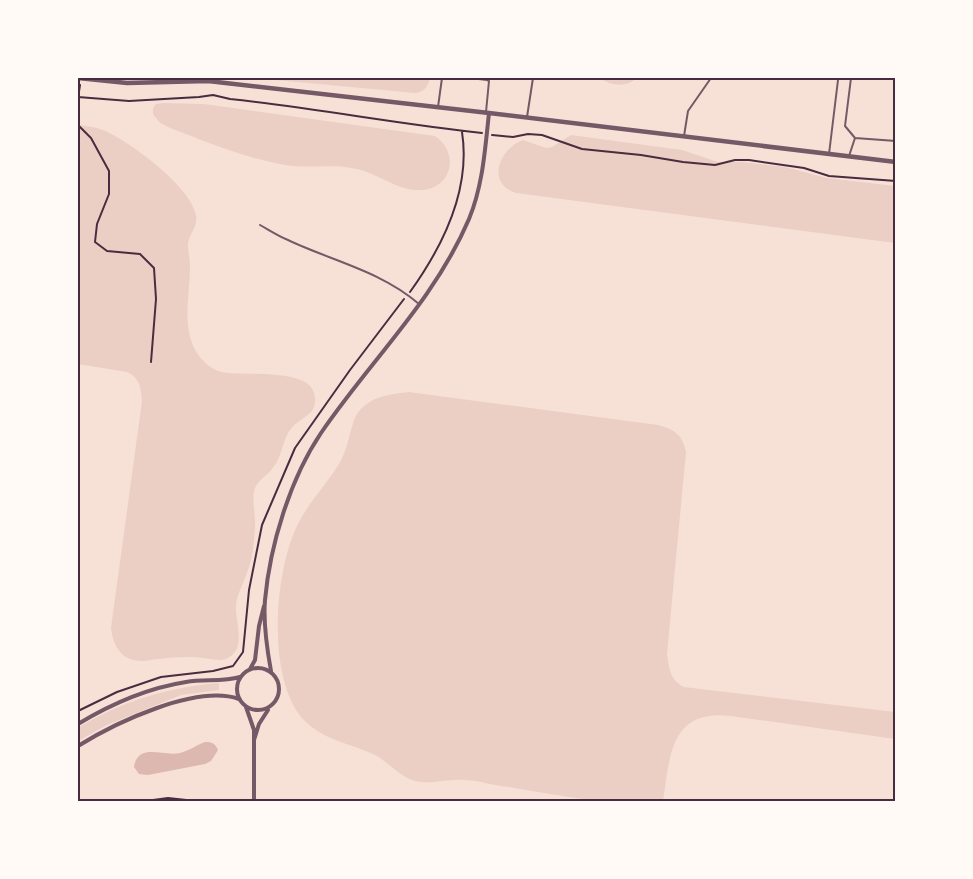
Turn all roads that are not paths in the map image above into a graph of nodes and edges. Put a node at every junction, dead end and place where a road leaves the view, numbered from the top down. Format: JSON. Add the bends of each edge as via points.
{"nodes":[{"id":1,"x":78,"y":78,"type":"edge"},
{"id":2,"x":82,"y":78,"type":"edge"},
{"id":3,"x":442,"y":78,"type":"edge"},
{"id":4,"x":470,"y":78,"type":"edge"},
{"id":5,"x":533,"y":78,"type":"edge"},
{"id":6,"x":710,"y":78,"type":"edge"},
{"id":7,"x":836,"y":78,"type":"edge"},
{"id":8,"x":851,"y":78,"type":"edge"},
{"id":9,"x":438,"y":107,"type":"junction"},
{"id":10,"x":488,"y":112,"type":"junction"},
{"id":11,"x":527,"y":117,"type":"junction"},
{"id":12,"x":684,"y":136,"type":"junction"},
{"id":13,"x":855,"y":138,"type":"junction"},
{"id":14,"x":896,"y":141,"type":"edge"},
{"id":15,"x":829,"y":154,"type":"junction"},
{"id":16,"x":849,"y":156,"type":"junction"},
{"id":17,"x":896,"y":162,"type":"edge"},
{"id":18,"x":260,"y":226,"type":"dead end"},
{"id":19,"x":420,"y":305,"type":"junction"},
{"id":20,"x":265,"y":602,"type":"junction"},
{"id":21,"x":249,"y":669,"type":"junction"},
{"id":22,"x":271,"y":671,"type":"junction"},
{"id":23,"x":240,"y":677,"type":"junction"},
{"id":24,"x":239,"y":699,"type":"junction"},
{"id":25,"x":246,"y":706,"type":"junction"},
{"id":26,"x":271,"y":706,"type":"junction"},
{"id":27,"x":78,"y":724,"type":"edge"},
{"id":28,"x":254,"y":740,"type":"junction"},
{"id":29,"x":78,"y":746,"type":"edge"},
{"id":30,"x":254,"y":801,"type":"edge"}],
"edges":[{"from":1,"to":2,"type":"street"},
{"from":2,"to":9,"type":"street","via":[[127,83],[208,81]]},
{"from":3,"to":9,"type":"lane"},
{"from":4,"to":10,"type":"lane","via":[[489,81]]},
{"from":5,"to":11,"type":"lane"},
{"from":6,"to":12,"type":"lane","via":[[688,111]]},
{"from":7,"to":15,"type":"lane"},
{"from":8,"to":13,"type":"lane","via":[[846,126]]},
{"from":9,"to":10,"type":"street"},
{"from":10,"to":11,"type":"street"},
{"from":10,"to":19,"type":"street","via":[[483,170],[476,200],[458,240]]},
{"from":11,"to":12,"type":"street"},
{"from":12,"to":15,"type":"street"},
{"from":13,"to":14,"type":"lane"},
{"from":13,"to":16,"type":"lane"},
{"from":15,"to":16,"type":"street"},
{"from":16,"to":17,"type":"street"},
{"from":18,"to":19,"type":"lane","via":[[386,281]]},
{"from":19,"to":20,"type":"street","via":[[337,411],[309,455],[281,519]]},
{"from":20,"to":21,"type":"street","via":[[255,660]]},
{"from":20,"to":22,"type":"street"},
{"from":21,"to":22,"type":"street"},
{"from":21,"to":23,"type":"street"},
{"from":22,"to":26,"type":"street","via":[[280,689],[276,702]]},
{"from":23,"to":24,"type":"street"},
{"from":23,"to":27,"type":"street","via":[[185,682],[157,689],[114,705]]},
{"from":24,"to":25,"type":"street"},
{"from":24,"to":29,"type":"street","via":[[217,695],[186,699],[133,718]]},
{"from":25,"to":26,"type":"street","via":[[258,711]]},
{"from":25,"to":28,"type":"street"},
{"from":26,"to":28,"type":"street","via":[[261,718]]},
{"from":28,"to":30,"type":"street"}]}
